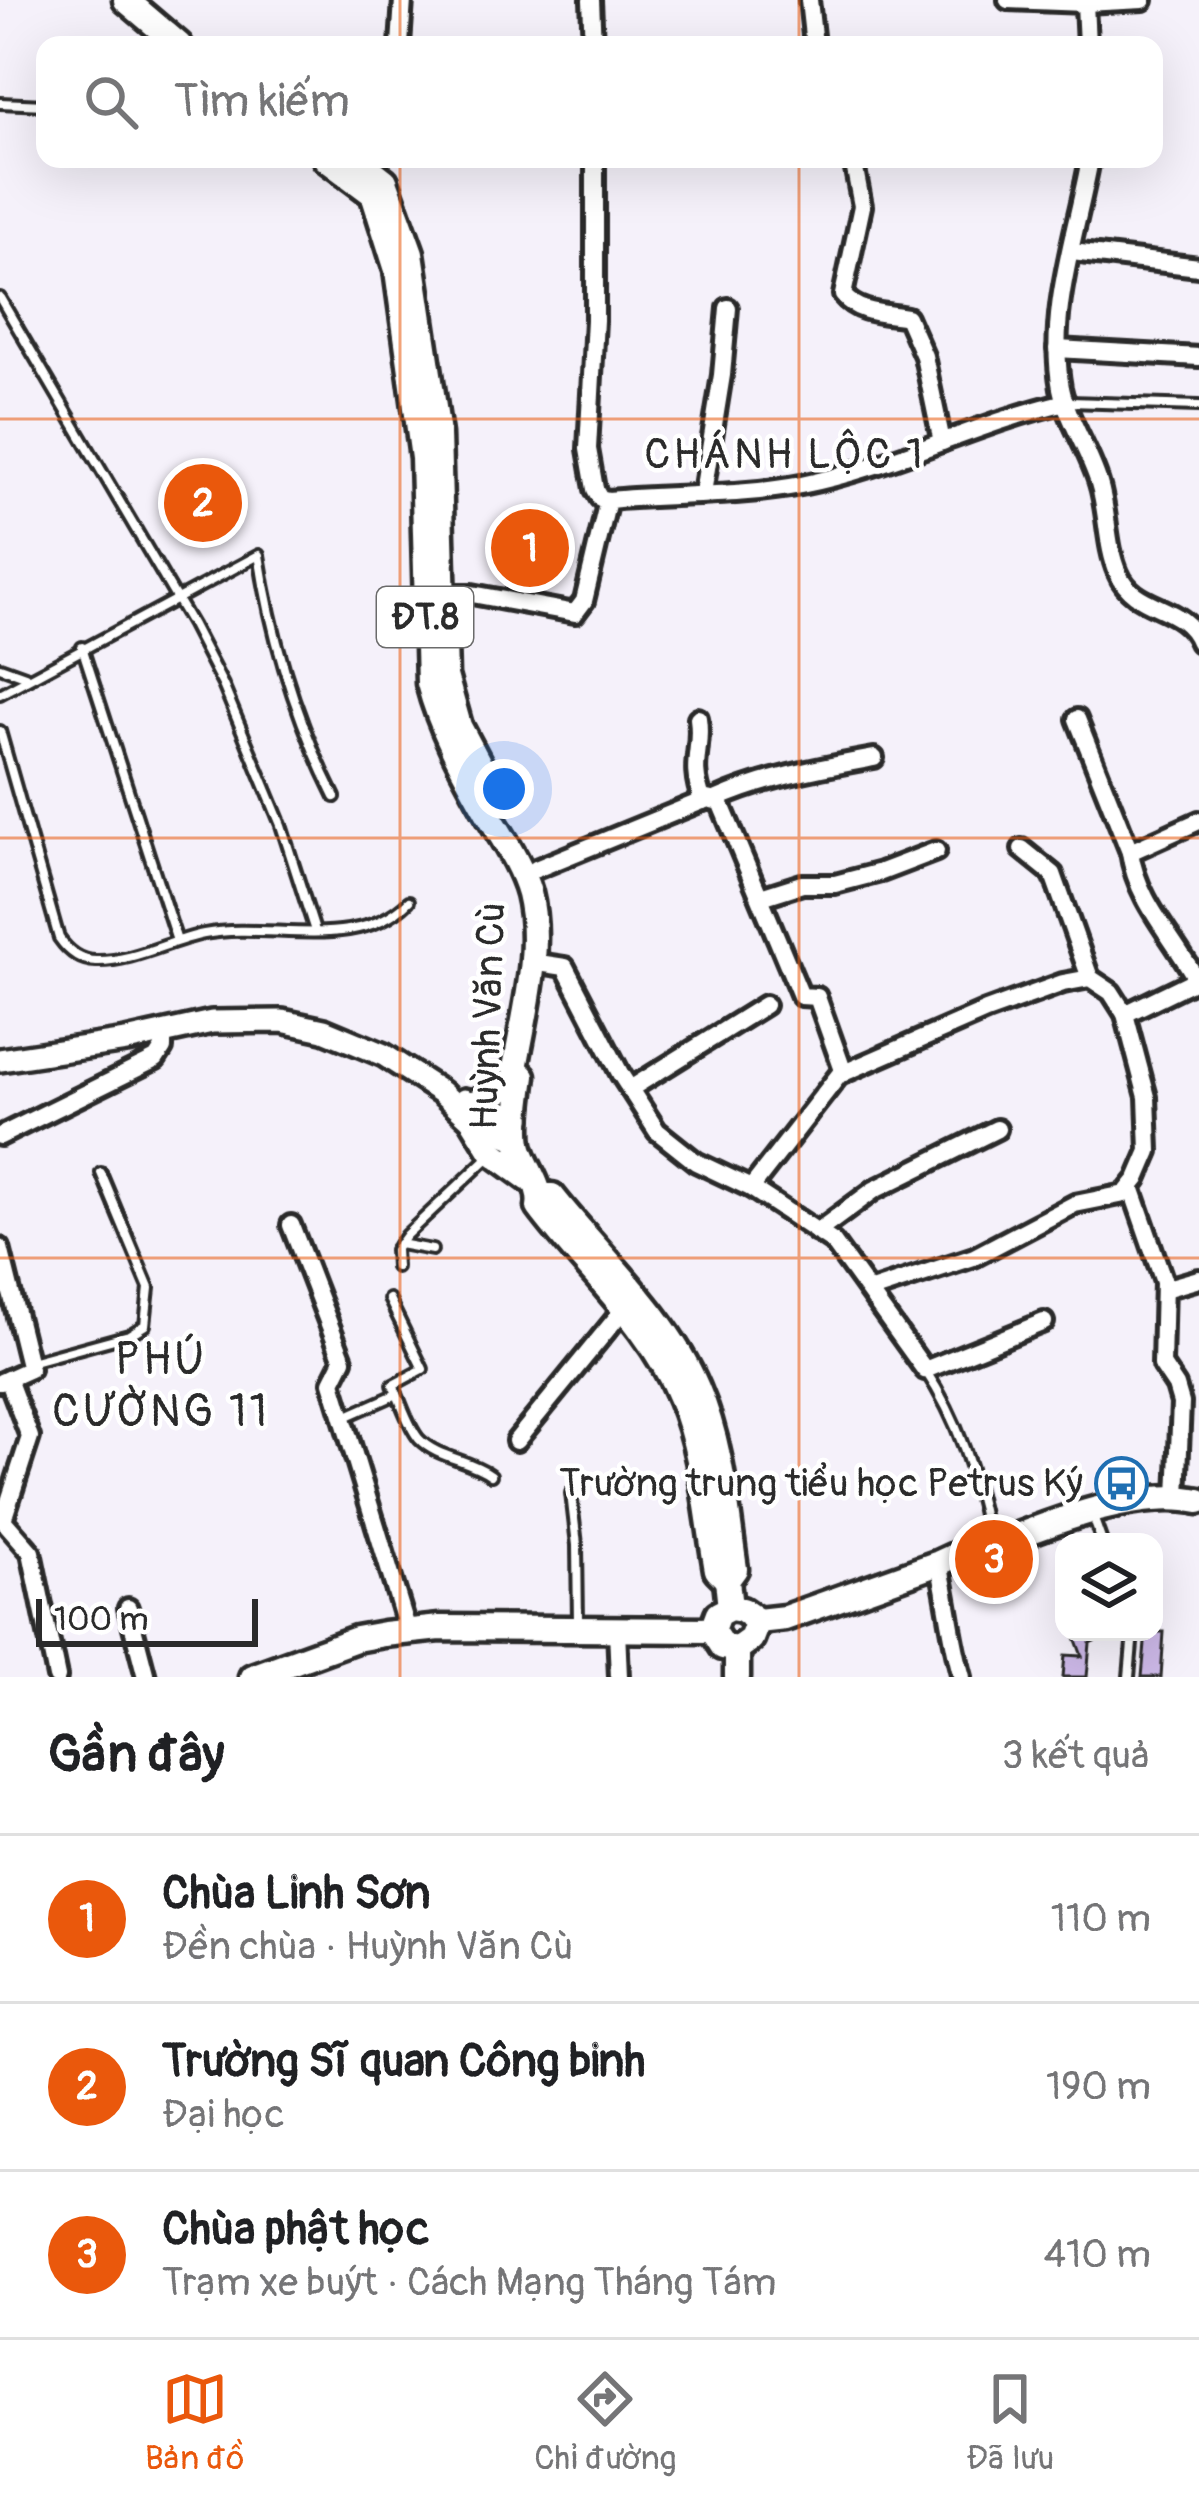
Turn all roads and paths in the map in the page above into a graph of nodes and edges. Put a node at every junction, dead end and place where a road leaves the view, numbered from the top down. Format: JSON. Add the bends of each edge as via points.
{"nodes":[{"id":1,"x":103,"y":0,"type":"edge"},
{"id":2,"x":126,"y":0,"type":"edge"},
{"id":3,"x":403,"y":0,"type":"edge"},
{"id":4,"x":591,"y":0,"type":"edge"},
{"id":5,"x":809,"y":0,"type":"edge"},
{"id":6,"x":1008,"y":0,"type":"edge"},
{"id":7,"x":1140,"y":0,"type":"edge"},
{"id":8,"x":1026,"y":1,"type":"edge"},
{"id":9,"x":1085,"y":3,"type":"junction"},
{"id":10,"x":143,"y":36,"type":"edge"},
{"id":11,"x":168,"y":36,"type":"edge"},
{"id":12,"x":401,"y":36,"type":"edge"},
{"id":13,"x":593,"y":36,"type":"edge"},
{"id":14,"x":813,"y":36,"type":"edge"},
{"id":15,"x":1087,"y":36,"type":"edge"},
{"id":16,"x":0,"y":103,"type":"edge"},
{"id":17,"x":36,"y":105,"type":"edge"},
{"id":18,"x":339,"y":168,"type":"edge"},
{"id":19,"x":595,"y":168,"type":"edge"},
{"id":20,"x":855,"y":168,"type":"edge"},
{"id":21,"x":1088,"y":168,"type":"edge"},
{"id":22,"x":385,"y":182,"type":"edge"},
{"id":23,"x":1072,"y":252,"type":"junction"},
{"id":24,"x":1199,"y":267,"type":"edge"},
{"id":25,"x":0,"y":298,"type":"edge"},
{"id":26,"x":728,"y":308,"type":"dead end"},
{"id":27,"x":1057,"y":349,"type":"junction"},
{"id":28,"x":1199,"y":357,"type":"edge"},
{"id":29,"x":1066,"y":402,"type":"junction"},
{"id":30,"x":1199,"y":406,"type":"edge"},
{"id":31,"x":942,"y":442,"type":"junction"},
{"id":32,"x":703,"y":493,"type":"junction"},
{"id":33,"x":608,"y":500,"type":"junction"},
{"id":34,"x":442,"y":594,"type":"junction"},
{"id":35,"x":176,"y":597,"type":"junction"},
{"id":36,"x":1199,"y":606,"type":"edge"},
{"id":37,"x":1180,"y":615,"type":"junction"},
{"id":38,"x":1199,"y":642,"type":"edge"},
{"id":39,"x":82,"y":647,"type":"junction"},
{"id":40,"x":0,"y":667,"type":"edge"},
{"id":41,"x":26,"y":677,"type":"junction"},
{"id":42,"x":0,"y":694,"type":"edge"},
{"id":43,"x":698,"y":718,"type":"dead end"},
{"id":44,"x":1077,"y":719,"type":"dead end"},
{"id":45,"x":0,"y":731,"type":"edge"},
{"id":46,"x":874,"y":758,"type":"dead end"},
{"id":47,"x":335,"y":796,"type":"dead end"},
{"id":48,"x":709,"y":801,"type":"junction"},
{"id":49,"x":1199,"y":821,"type":"edge"},
{"id":50,"x":1022,"y":849,"type":"dead end"},
{"id":51,"x":935,"y":851,"type":"dead end"},
{"id":52,"x":1130,"y":852,"type":"junction"},
{"id":53,"x":536,"y":869,"type":"junction"},
{"id":54,"x":761,"y":897,"type":"junction"},
{"id":55,"x":410,"y":901,"type":"dead end"},
{"id":56,"x":315,"y":931,"type":"junction"},
{"id":57,"x":177,"y":941,"type":"junction"},
{"id":58,"x":540,"y":963,"type":"junction"},
{"id":59,"x":1090,"y":978,"type":"junction"},
{"id":60,"x":1197,"y":978,"type":"edge"},
{"id":61,"x":766,"y":1005,"type":"dead end"},
{"id":62,"x":1125,"y":1013,"type":"junction"},
{"id":63,"x":163,"y":1033,"type":"junction"},
{"id":64,"x":0,"y":1060,"type":"edge"},
{"id":65,"x":844,"y":1073,"type":"junction"},
{"id":66,"x":523,"y":1078,"type":"junction"},
{"id":67,"x":630,"y":1089,"type":"junction"},
{"id":68,"x":474,"y":1112,"type":"junction"},
{"id":69,"x":519,"y":1129,"type":"junction"},
{"id":70,"x":998,"y":1129,"type":"dead end"},
{"id":71,"x":0,"y":1136,"type":"edge"},
{"id":72,"x":493,"y":1153,"type":"junction"},
{"id":73,"x":101,"y":1173,"type":"dead end"},
{"id":74,"x":1131,"y":1187,"type":"junction"},
{"id":75,"x":751,"y":1188,"type":"junction"},
{"id":76,"x":538,"y":1189,"type":"junction"},
{"id":77,"x":291,"y":1225,"type":"dead end"},
{"id":78,"x":817,"y":1232,"type":"junction"},
{"id":79,"x":399,"y":1244,"type":"junction"},
{"id":80,"x":0,"y":1248,"type":"edge"},
{"id":81,"x":432,"y":1250,"type":"dead end"},
{"id":82,"x":396,"y":1267,"type":"dead end"},
{"id":83,"x":1199,"y":1280,"type":"edge"},
{"id":84,"x":1164,"y":1289,"type":"junction"},
{"id":85,"x":871,"y":1291,"type":"junction"},
{"id":86,"x":389,"y":1299,"type":"dead end"},
{"id":87,"x":623,"y":1310,"type":"junction"},
{"id":88,"x":1044,"y":1322,"type":"dead end"},
{"id":89,"x":654,"y":1335,"type":"junction"},
{"id":90,"x":30,"y":1365,"type":"junction"},
{"id":91,"x":925,"y":1370,"type":"junction"},
{"id":92,"x":4,"y":1380,"type":"edge"},
{"id":93,"x":1176,"y":1386,"type":"junction"},
{"id":94,"x":1199,"y":1387,"type":"edge"},
{"id":95,"x":397,"y":1394,"type":"junction"},
{"id":96,"x":344,"y":1418,"type":"junction"},
{"id":97,"x":516,"y":1441,"type":"dead end"},
{"id":98,"x":490,"y":1475,"type":"dead end"},
{"id":99,"x":571,"y":1493,"type":"dead end"},
{"id":100,"x":1188,"y":1499,"type":"edge"},
{"id":101,"x":1091,"y":1513,"type":"junction"},
{"id":102,"x":1099,"y":1533,"type":"edge"},
{"id":103,"x":989,"y":1540,"type":"junction"},
{"id":104,"x":939,"y":1563,"type":"junction"},
{"id":105,"x":128,"y":1608,"type":"dead end"},
{"id":106,"x":730,"y":1608,"type":"junction"},
{"id":107,"x":758,"y":1621,"type":"junction"},
{"id":108,"x":578,"y":1629,"type":"junction"},
{"id":109,"x":617,"y":1630,"type":"junction"},
{"id":110,"x":712,"y":1630,"type":"junction"},
{"id":111,"x":408,"y":1631,"type":"junction"},
{"id":112,"x":1132,"y":1641,"type":"edge"},
{"id":113,"x":736,"y":1649,"type":"junction"},
{"id":114,"x":57,"y":1677,"type":"edge"},
{"id":115,"x":146,"y":1677,"type":"edge"},
{"id":116,"x":252,"y":1677,"type":"edge"},
{"id":117,"x":619,"y":1677,"type":"edge"},
{"id":118,"x":737,"y":1677,"type":"edge"},
{"id":119,"x":962,"y":1677,"type":"edge"},
{"id":120,"x":1129,"y":1677,"type":"edge"}],
"edges":[{"from":1,"to":10,"type":"main road"},
{"from":2,"to":11,"type":"main road"},
{"from":3,"to":12,"type":"street"},
{"from":4,"to":13,"type":"street"},
{"from":5,"to":14,"type":"street"},
{"from":6,"to":8,"type":"street"},
{"from":7,"to":9,"type":"street"},
{"from":8,"to":9,"type":"street"},
{"from":9,"to":15,"type":"street"},
{"from":16,"to":17,"type":"lane"},
{"from":18,"to":22,"type":"main road","via":[[371,191]]},
{"from":19,"to":33,"type":"street","via":[[588,449],[595,489]]},
{"from":20,"to":31,"type":"street","via":[[862,206],[843,295],[865,310],[907,316]]},
{"from":21,"to":23,"type":"street"},
{"from":22,"to":34,"type":"main road","via":[[411,254],[432,374]]},
{"from":22,"to":58,"type":"main road","name":"Huỳnh Văn Cù","number":"ĐT.8","via":[[419,421],[428,683],[460,764],[527,888]]},
{"from":23,"to":24,"type":"street"},
{"from":23,"to":27,"type":"street"},
{"from":25,"to":35,"type":"lane"},
{"from":26,"to":32,"type":"street"},
{"from":27,"to":28,"type":"street"},
{"from":27,"to":29,"type":"street"},
{"from":29,"to":30,"type":"lane"},
{"from":29,"to":31,"type":"street"},
{"from":29,"to":37,"type":"street","via":[[1099,482],[1118,574],[1133,595]]},
{"from":31,"to":32,"type":"street","via":[[801,485]]},
{"from":32,"to":33,"type":"street"},
{"from":33,"to":34,"type":"street","via":[[584,601],[574,613]]},
{"from":34,"to":53,"type":"main road","via":[[451,703]]},
{"from":35,"to":39,"type":"lane"},
{"from":35,"to":47,"type":"lane","via":[[260,555],[283,670]]},
{"from":35,"to":56,"type":"lane","via":[[252,751]]},
{"from":36,"to":37,"type":"street"},
{"from":37,"to":38,"type":"street"},
{"from":39,"to":41,"type":"lane"},
{"from":39,"to":57,"type":"lane"},
{"from":40,"to":41,"type":"lane"},
{"from":41,"to":42,"type":"lane"},
{"from":43,"to":48,"type":"street","via":[[694,753]]},
{"from":44,"to":52,"type":"street"},
{"from":45,"to":57,"type":"lane","via":[[63,945],[96,962]]},
{"from":46,"to":48,"type":"street"},
{"from":48,"to":53,"type":"street"},
{"from":48,"to":54,"type":"street","via":[[720,802]]},
{"from":49,"to":52,"type":"street"},
{"from":50,"to":59,"type":"street","via":[[1053,874]]},
{"from":51,"to":54,"type":"street","via":[[835,884]]},
{"from":52,"to":60,"type":"street","via":[[1140,890]]},
{"from":53,"to":58,"type":"main road","via":[[548,905]]},
{"from":54,"to":65,"type":"street","via":[[802,996],[817,997]]},
{"from":55,"to":56,"type":"lane","via":[[373,925]]},
{"from":56,"to":57,"type":"lane","via":[[228,931]]},
{"from":58,"to":66,"type":"main road","name":"Huỳnh Văn Cù","via":[[531,1071]]},
{"from":58,"to":67,"type":"street","via":[[565,967]]},
{"from":59,"to":62,"type":"street"},
{"from":59,"to":65,"type":"street","via":[[986,1011]]},
{"from":60,"to":62,"type":"street"},
{"from":61,"to":67,"type":"street"},
{"from":62,"to":74,"type":"street","via":[[1148,1097],[1149,1151]]},
{"from":63,"to":64,"type":"street"},
{"from":63,"to":68,"type":"street","via":[[212,1022],[323,1030],[385,1055]]},
{"from":63,"to":71,"type":"street","via":[[156,1059]]},
{"from":65,"to":75,"type":"street"},
{"from":66,"to":68,"type":"main road"},
{"from":66,"to":69,"type":"main road","name":"Huỳnh Văn Cù"},
{"from":67,"to":75,"type":"street","via":[[657,1131]]},
{"from":68,"to":69,"type":"street"},
{"from":68,"to":72,"type":"main road"},
{"from":69,"to":76,"type":"main road","name":"Huỳnh Văn Cù"},
{"from":70,"to":78,"type":"street","via":[[874,1190]]},
{"from":72,"to":76,"type":"main road"},
{"from":72,"to":79,"type":"lane"},
{"from":73,"to":90,"type":"lane","via":[[149,1288],[145,1325]]},
{"from":74,"to":84,"type":"street"},
{"from":74,"to":85,"type":"street","via":[[1076,1204],[974,1257]]},
{"from":75,"to":78,"type":"street"},
{"from":76,"to":87,"type":"main road","name":"Huỳnh Văn Cù","via":[[539,1207]]},
{"from":76,"to":89,"type":"main road","via":[[552,1196]]},
{"from":77,"to":96,"type":"street","via":[[343,1360],[332,1382]]},
{"from":78,"to":85,"type":"street"},
{"from":79,"to":81,"type":"lane"},
{"from":79,"to":82,"type":"lane"},
{"from":80,"to":90,"type":"street"},
{"from":83,"to":84,"type":"street"},
{"from":84,"to":93,"type":"street","via":[[1162,1365]]},
{"from":85,"to":91,"type":"street"},
{"from":86,"to":95,"type":"lane","via":[[423,1370],[393,1384]]},
{"from":87,"to":89,"type":"main road","name":"Huỳnh Văn Cù"},
{"from":87,"to":97,"type":"street"},
{"from":88,"to":91,"type":"street"},
{"from":89,"to":106,"type":"main road","via":[[697,1387],[717,1450],[735,1569],[727,1580]]},
{"from":90,"to":92,"type":"street"},
{"from":91,"to":103,"type":"lane","via":[[974,1469]]},
{"from":92,"to":114,"type":"street","via":[[30,1437],[3,1520],[31,1552]]},
{"from":93,"to":94,"type":"street"},
{"from":93,"to":100,"type":"street"},
{"from":95,"to":96,"type":"lane"},
{"from":95,"to":98,"type":"lane","via":[[416,1436]]},
{"from":96,"to":111,"type":"street"},
{"from":99,"to":108,"type":"lane"},
{"from":100,"to":101,"type":"main road"},
{"from":101,"to":102,"type":"lane"},
{"from":101,"to":103,"type":"main road"},
{"from":103,"to":104,"type":"main road"},
{"from":104,"to":107,"type":"main road"},
{"from":104,"to":119,"type":"street"},
{"from":105,"to":115,"type":"street"},
{"from":106,"to":107,"type":"main road"},
{"from":106,"to":110,"type":"main road"},
{"from":107,"to":113,"type":"main road"},
{"from":108,"to":109,"type":"main road"},
{"from":108,"to":111,"type":"main road"},
{"from":109,"to":110,"type":"main road"},
{"from":109,"to":117,"type":"street"},
{"from":110,"to":113,"type":"main road","via":[[717,1642]]},
{"from":111,"to":116,"type":"main road","via":[[356,1639]]},
{"from":112,"to":120,"type":"lane"},
{"from":113,"to":118,"type":"main road"}]}
